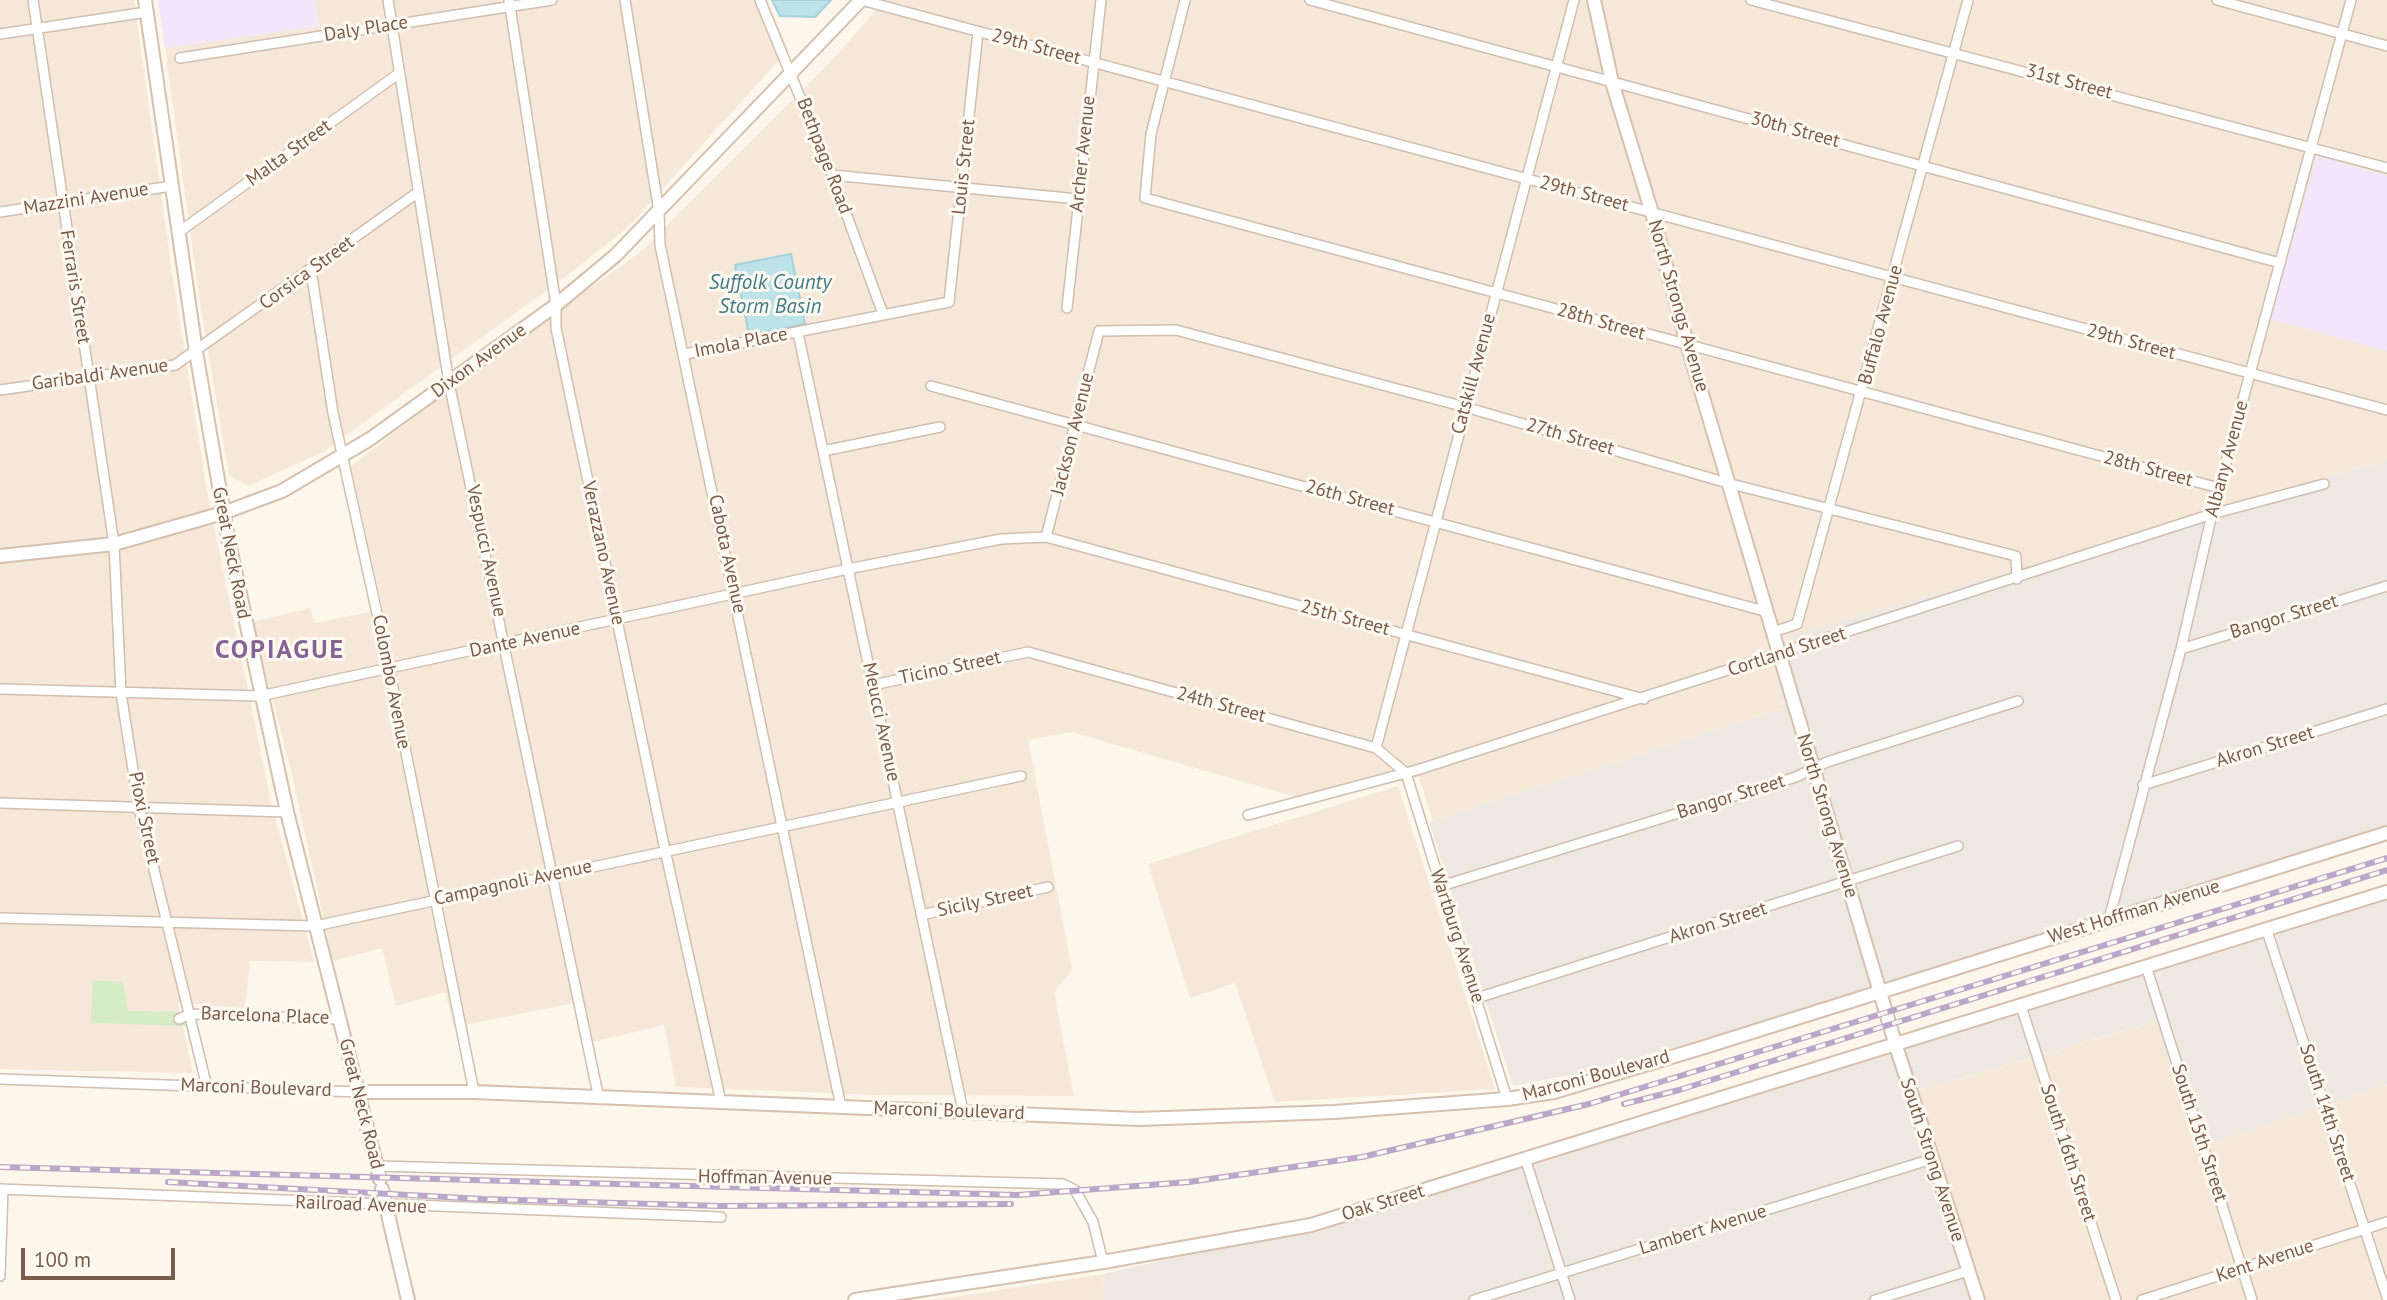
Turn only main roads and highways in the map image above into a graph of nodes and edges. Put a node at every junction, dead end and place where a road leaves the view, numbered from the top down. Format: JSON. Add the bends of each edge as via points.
{"nodes":[{"id":1,"x":861,"y":0,"type":"edge"},
{"id":2,"x":1594,"y":0,"type":"edge"},
{"id":3,"x":146,"y":6,"type":"edge"},
{"id":4,"x":223,"y":513,"type":"junction"},
{"id":5,"x":0,"y":556,"type":"edge"},
{"id":6,"x":1768,"y":612,"type":"joint"},
{"id":7,"x":2387,"y":833,"type":"edge"},
{"id":8,"x":2387,"y":892,"type":"edge"},
{"id":9,"x":1882,"y":992,"type":"junction"},
{"id":10,"x":1888,"y":1019,"type":"joint"},
{"id":11,"x":1896,"y":1046,"type":"junction"},
{"id":12,"x":359,"y":1092,"type":"junction"},
{"id":13,"x":408,"y":1300,"type":"edge"},
{"id":14,"x":855,"y":1300,"type":"edge"},
{"id":15,"x":1978,"y":1300,"type":"edge"}],
"edges":[{"from":1,"to":4,"type":"main road","name":"Dixon Avenue","via":[[659,212],[556,305],[343,456],[282,491]]},
{"from":2,"to":6,"type":"main road","name":"North Strongs Avenue","via":[[1612,82]]},
{"from":3,"to":4,"type":"main road","name":"Great Neck Road"},
{"from":4,"to":5,"type":"main road","name":"Dixon Avenue","via":[[114,544]]},
{"from":4,"to":12,"type":"main road","name":"Great Neck Road","via":[[287,812]]},
{"from":6,"to":9,"type":"main road","name":"North Strong Avenue"},
{"from":7,"to":9,"type":"main road","name":"West Hoffman Avenue"},
{"from":8,"to":11,"type":"main road"},
{"from":9,"to":10,"type":"main road","name":"North Strong Avenue"},
{"from":9,"to":12,"type":"main road","name":"Marconi Boulevard","via":[[1564,1089],[1507,1099],[1138,1119],[474,1092]]},
{"from":10,"to":11,"type":"main road","name":"South Strong Avenue"},
{"from":11,"to":14,"type":"main road","name":"Oak Street","via":[[1862,1052],[1311,1225]]},
{"from":11,"to":15,"type":"main road","name":"South Strong Avenue"},
{"from":12,"to":13,"type":"main road","name":"Great Neck Road"}]}
